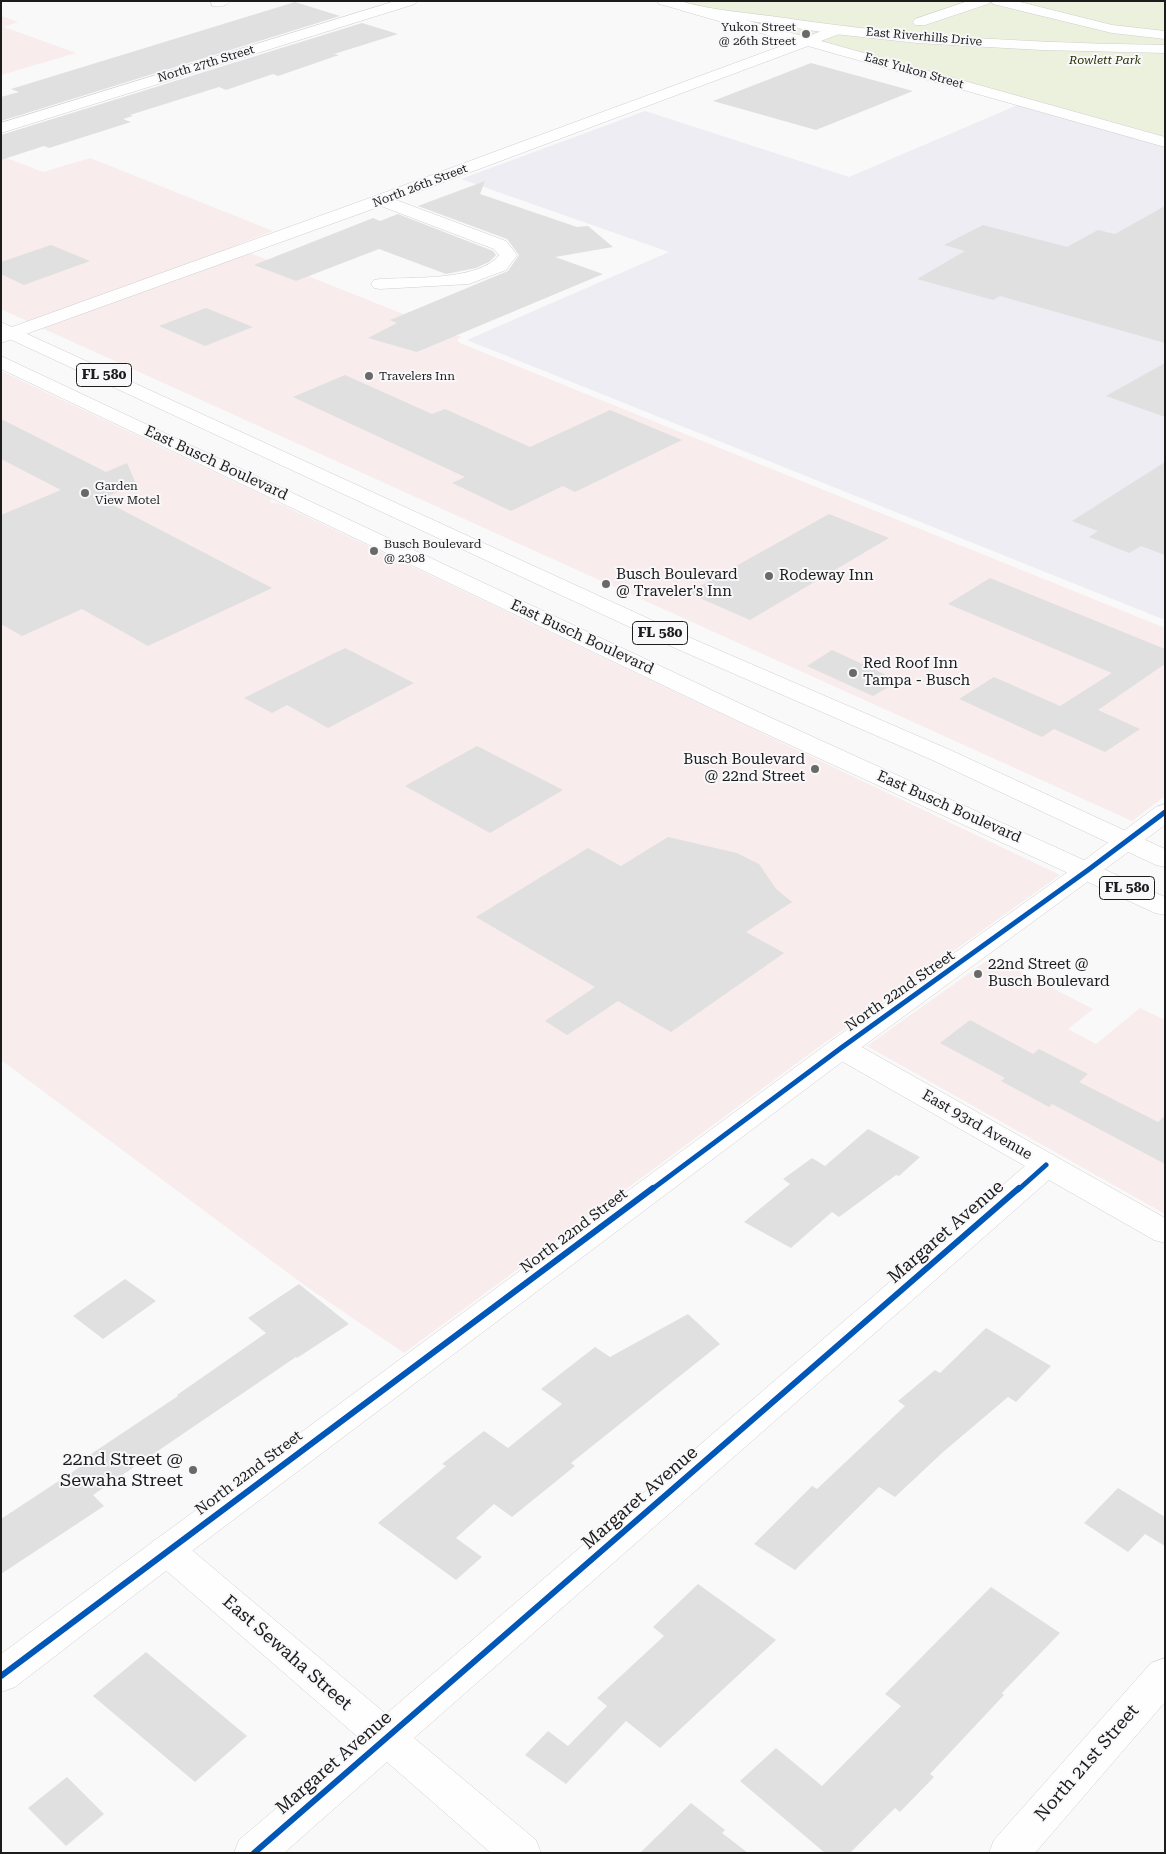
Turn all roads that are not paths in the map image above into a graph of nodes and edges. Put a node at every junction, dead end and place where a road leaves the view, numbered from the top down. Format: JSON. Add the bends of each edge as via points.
{"nodes":[{"id":1,"x":410,"y":1,"type":"edge"},
{"id":2,"x":664,"y":1,"type":"edge"},
{"id":3,"x":983,"y":1,"type":"edge"},
{"id":4,"x":998,"y":1,"type":"edge"},
{"id":5,"x":685,"y":7,"type":"junction"},
{"id":6,"x":920,"y":22,"type":"dead end"},
{"id":7,"x":837,"y":30,"type":"junction"},
{"id":8,"x":1165,"y":35,"type":"edge"},
{"id":9,"x":804,"y":41,"type":"junction"},
{"id":10,"x":1165,"y":49,"type":"edge"},
{"id":11,"x":1,"y":128,"type":"edge"},
{"id":12,"x":1165,"y":142,"type":"edge"},
{"id":13,"x":381,"y":200,"type":"junction"},
{"id":14,"x":380,"y":284,"type":"dead end"},
{"id":15,"x":5,"y":333,"type":"edge"},
{"id":16,"x":1,"y":362,"type":"edge"},
{"id":17,"x":284,"y":496,"type":"junction"},
{"id":18,"x":549,"y":582,"type":"junction"},
{"id":19,"x":1165,"y":812,"type":"edge"},
{"id":20,"x":1127,"y":841,"type":"junction"},
{"id":21,"x":1165,"y":859,"type":"edge"},
{"id":22,"x":1088,"y":870,"type":"junction"},
{"id":23,"x":1165,"y":906,"type":"edge"},
{"id":24,"x":841,"y":1048,"type":"junction"},
{"id":25,"x":1046,"y":1164,"type":"junction"},
{"id":26,"x":1165,"y":1232,"type":"edge"},
{"id":27,"x":167,"y":1550,"type":"junction"},
{"id":28,"x":1165,"y":1674,"type":"edge"},
{"id":29,"x":1,"y":1676,"type":"edge"},
{"id":30,"x":385,"y":1737,"type":"junction"},
{"id":31,"x":254,"y":1853,"type":"edge"},
{"id":32,"x":521,"y":1853,"type":"edge"},
{"id":33,"x":1009,"y":1853,"type":"edge"}],
"edges":[{"from":1,"to":11,"type":"street","name":"North 27th Street"},
{"from":2,"to":5,"type":"street","name":"East Yukon Street"},
{"from":3,"to":6,"type":"street"},
{"from":4,"to":8,"type":"street","via":[[1112,29]]},
{"from":5,"to":7,"type":"street","name":"East Riverhills Drive"},
{"from":5,"to":9,"type":"street","name":"East Yukon Street"},
{"from":7,"to":9,"type":"street","name":"North 26th Street"},
{"from":7,"to":10,"type":"street","name":"East Riverhills Drive","via":[[977,42]]},
{"from":9,"to":12,"type":"street","name":"East Yukon Street"},
{"from":9,"to":13,"type":"street","name":"North 26th Street"},
{"from":13,"to":14,"type":"street","via":[[500,245],[508,255],[500,266],[463,280]]},
{"from":13,"to":15,"type":"street","name":"North 26th Street"},
{"from":15,"to":18,"type":"street","number":"FL 580"},
{"from":16,"to":17,"type":"street","name":"East Busch Boulevard","number":"FL 580"},
{"from":17,"to":18,"type":"street","via":[[321,495],[473,566]]},
{"from":17,"to":22,"type":"street","name":"East Busch Boulevard","number":"FL 580","via":[[746,715]]},
{"from":18,"to":20,"type":"street","number":"FL 580","via":[[939,754]]},
{"from":19,"to":20,"type":"street","name":"North 22nd Street"},
{"from":20,"to":21,"type":"street","number":"FL 580"},
{"from":20,"to":22,"type":"street","name":"North 22nd Street"},
{"from":22,"to":23,"type":"street","name":"East Busch Boulevard","number":"FL 580"},
{"from":22,"to":24,"type":"street","name":"North 22nd Street"},
{"from":24,"to":25,"type":"street","name":"East 93rd Avenue"},
{"from":24,"to":27,"type":"street","name":"North 22nd Street"},
{"from":25,"to":26,"type":"street","name":"East 93rd Avenue"},
{"from":25,"to":30,"type":"street","name":"Margaret Avenue"},
{"from":27,"to":29,"type":"street","name":"North 22nd Street"},
{"from":27,"to":30,"type":"street","name":"East Sewaha Street"},
{"from":28,"to":33,"type":"street","name":"North 21st Street"},
{"from":30,"to":31,"type":"street","name":"Margaret Avenue"},
{"from":30,"to":32,"type":"street","name":"East Sewaha Street"}]}
